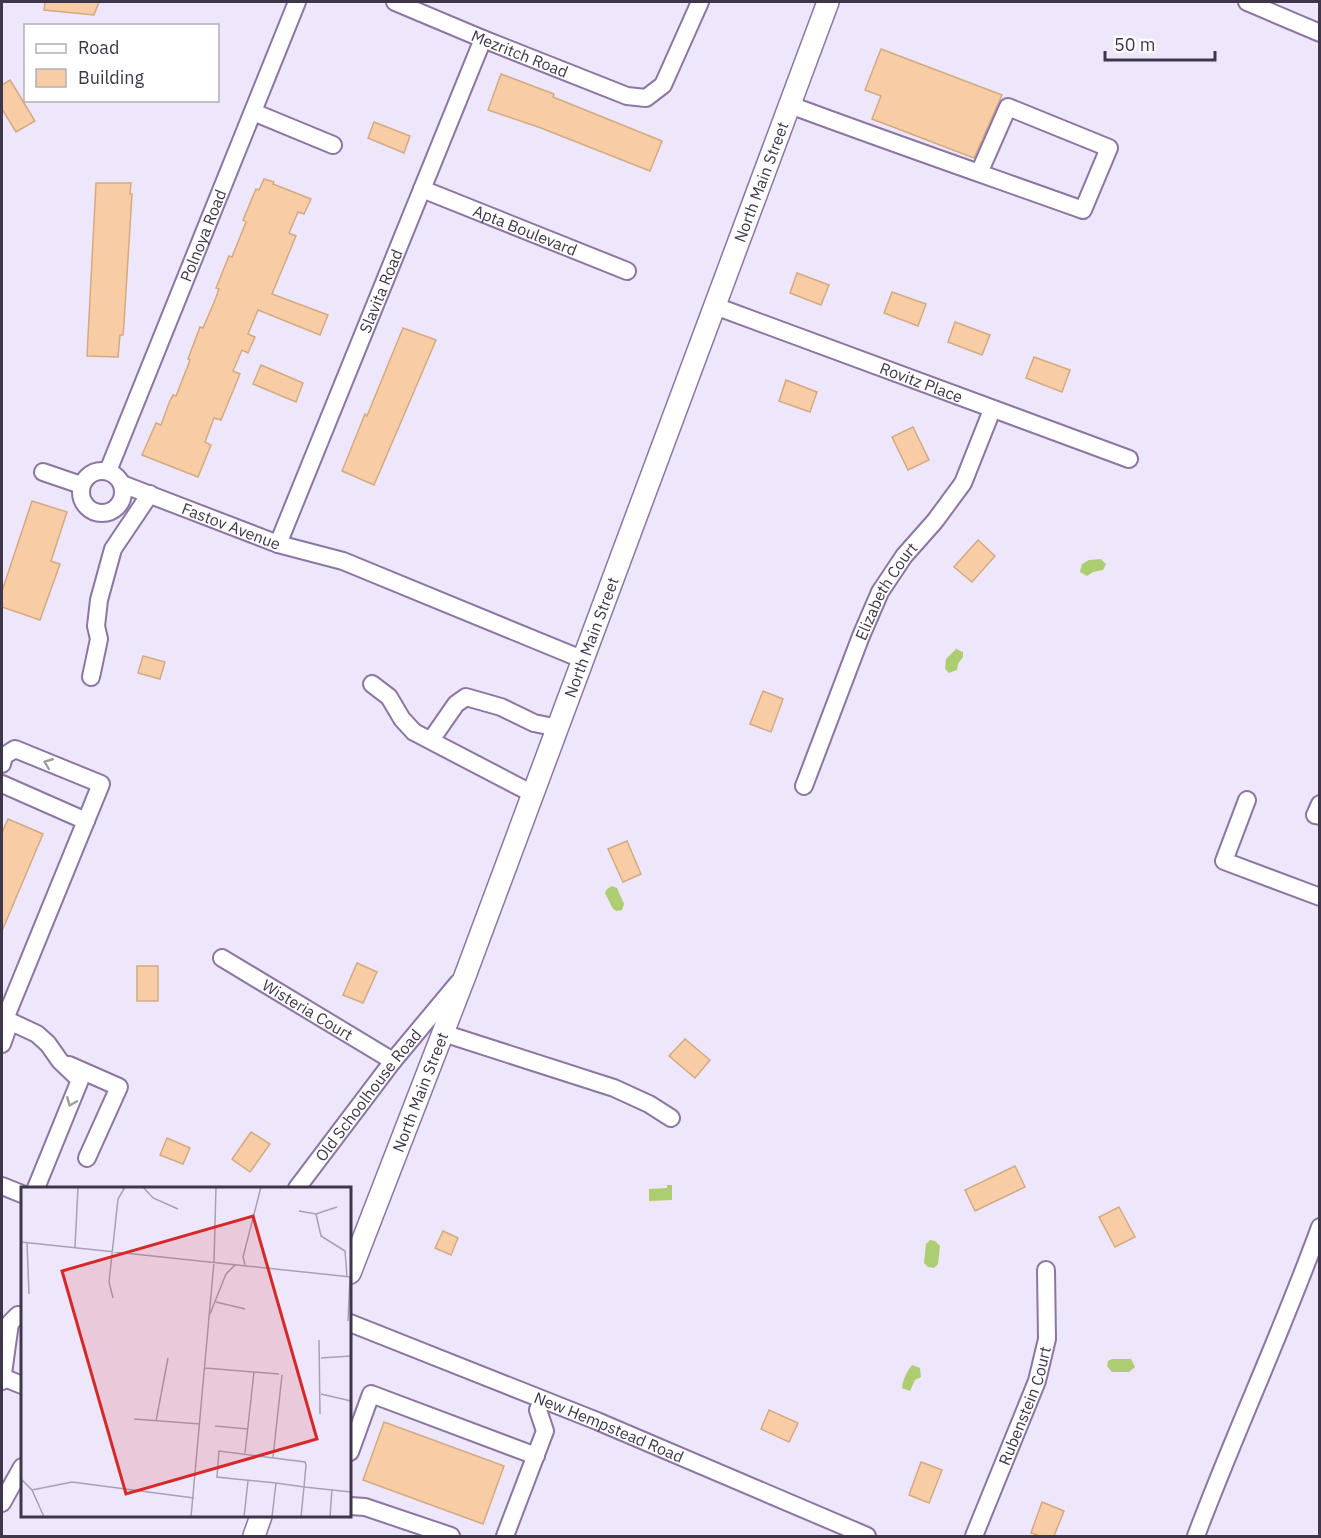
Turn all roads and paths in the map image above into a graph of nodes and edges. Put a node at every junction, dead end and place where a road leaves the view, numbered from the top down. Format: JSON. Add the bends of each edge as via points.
{"nodes":[{"id":1,"x":297,"y":2,"type":"edge"},
{"id":2,"x":395,"y":2,"type":"edge"},
{"id":3,"x":700,"y":2,"type":"edge"},
{"id":4,"x":828,"y":2,"type":"edge"},
{"id":5,"x":1248,"y":2,"type":"edge"},
{"id":6,"x":1320,"y":33,"type":"edge"},
{"id":7,"x":483,"y":39,"type":"junction"},
{"id":8,"x":789,"y":105,"type":"junction"},
{"id":9,"x":253,"y":112,"type":"junction"},
{"id":10,"x":333,"y":145,"type":"dead end"},
{"id":11,"x":979,"y":173,"type":"junction"},
{"id":12,"x":422,"y":189,"type":"junction"},
{"id":13,"x":627,"y":271,"type":"dead end"},
{"id":14,"x":715,"y":306,"type":"junction"},
{"id":15,"x":992,"y":410,"type":"junction"},
{"id":16,"x":1129,"y":459,"type":"dead end"},
{"id":17,"x":108,"y":471,"type":"junction"},
{"id":18,"x":43,"y":472,"type":"dead end"},
{"id":19,"x":122,"y":484,"type":"junction"},
{"id":20,"x":81,"y":485,"type":"junction"},
{"id":21,"x":150,"y":494,"type":"junction"},
{"id":22,"x":278,"y":544,"type":"junction"},
{"id":23,"x":584,"y":660,"type":"junction"},
{"id":24,"x":91,"y":677,"type":"dead end"},
{"id":25,"x":372,"y":684,"type":"dead end"},
{"id":26,"x":558,"y":728,"type":"junction"},
{"id":27,"x":431,"y":740,"type":"junction"},
{"id":28,"x":2,"y":764,"type":"edge"},
{"id":29,"x":2,"y":784,"type":"edge"},
{"id":30,"x":804,"y":786,"type":"dead end"},
{"id":31,"x":533,"y":794,"type":"junction"},
{"id":32,"x":1247,"y":800,"type":"dead end"},
{"id":33,"x":1320,"y":804,"type":"edge"},
{"id":34,"x":1320,"y":816,"type":"edge"},
{"id":35,"x":86,"y":821,"type":"junction"},
{"id":36,"x":1320,"y":897,"type":"edge"},
{"id":37,"x":222,"y":958,"type":"dead end"},
{"id":38,"x":465,"y":976,"type":"junction"},
{"id":39,"x":5,"y":1019,"type":"junction"},
{"id":40,"x":443,"y":1032,"type":"junction"},
{"id":41,"x":2,"y":1043,"type":"edge"},
{"id":42,"x":60,"y":1061,"type":"junction"},
{"id":43,"x":393,"y":1061,"type":"junction"},
{"id":44,"x":671,"y":1118,"type":"dead end"},
{"id":45,"x":87,"y":1158,"type":"dead end"},
{"id":46,"x":2,"y":1186,"type":"edge"},
{"id":47,"x":36,"y":1187,"type":"edge"},
{"id":48,"x":298,"y":1187,"type":"edge"},
{"id":49,"x":21,"y":1194,"type":"edge"},
{"id":50,"x":1320,"y":1227,"type":"edge"},
{"id":51,"x":351,"y":1270,"type":"edge"},
{"id":52,"x":1046,"y":1270,"type":"dead end"},
{"id":53,"x":21,"y":1316,"type":"edge"},
{"id":54,"x":351,"y":1323,"type":"edge"},
{"id":55,"x":2,"y":1379,"type":"edge"},
{"id":56,"x":21,"y":1385,"type":"edge"},
{"id":57,"x":542,"y":1401,"type":"junction"},
{"id":58,"x":351,"y":1449,"type":"edge"},
{"id":59,"x":536,"y":1456,"type":"junction"},
{"id":60,"x":21,"y":1469,"type":"edge"},
{"id":61,"x":2,"y":1503,"type":"edge"},
{"id":62,"x":351,"y":1506,"type":"edge"},
{"id":63,"x":260,"y":1517,"type":"edge"},
{"id":64,"x":254,"y":1536,"type":"edge"},
{"id":65,"x":451,"y":1536,"type":"edge"},
{"id":66,"x":505,"y":1536,"type":"edge"},
{"id":67,"x":867,"y":1536,"type":"edge"},
{"id":68,"x":974,"y":1536,"type":"edge"},
{"id":69,"x":1196,"y":1536,"type":"edge"}],
"edges":[{"from":1,"to":9,"type":"street","name":"Polnoya Road"},
{"from":2,"to":7,"type":"street","name":"Mezritch Road"},
{"from":3,"to":7,"type":"street","name":"Mezritch Road","via":[[663,85],[646,98],[627,96]]},
{"from":4,"to":8,"type":"main road","name":"North Main Street"},
{"from":5,"to":6,"type":"street"},
{"from":7,"to":12,"type":"street","name":"Slavita Road"},
{"from":8,"to":11,"type":"street"},
{"from":8,"to":14,"type":"main road","name":"North Main Street"},
{"from":9,"to":10,"type":"street"},
{"from":9,"to":17,"type":"street","name":"Polnoya Road"},
{"from":11,"to":11,"type":"street","via":[[1083,210],[1109,148],[1008,107]]},
{"from":12,"to":13,"type":"street","name":"Apta Boulevard"},
{"from":12,"to":22,"type":"street","name":"Slavita Road"},
{"from":14,"to":15,"type":"street","name":"Rovitz Place"},
{"from":14,"to":23,"type":"main road","name":"North Main Street"},
{"from":15,"to":16,"type":"street","name":"Rovitz Place"},
{"from":15,"to":30,"type":"street","name":"Elizabeth Court","via":[[963,483],[880,592]]},
{"from":17,"to":19,"type":"street"},
{"from":17,"to":20,"type":"street","via":[[95,471]]},
{"from":18,"to":20,"type":"street"},
{"from":19,"to":20,"type":"street","via":[[122,499],[106,513],[85,506]]},
{"from":19,"to":21,"type":"street","name":"Fastov Avenue"},
{"from":21,"to":22,"type":"street","name":"Fastov Avenue"},
{"from":21,"to":24,"type":"street","via":[[113,549],[99,600],[99,639]]},
{"from":22,"to":23,"type":"street","name":"Fastov Avenue","via":[[344,561]]},
{"from":23,"to":26,"type":"main road","name":"North Main Street"},
{"from":25,"to":27,"type":"street","via":[[389,697],[414,732]]},
{"from":26,"to":27,"type":"street","via":[[466,697],[456,704]]},
{"from":26,"to":31,"type":"main road","name":"North Main Street"},
{"from":27,"to":31,"type":"street"},
{"from":35,"to":28,"type":"street","one_way":true,"via":[[101,784],[15,750],[4,756]]},
{"from":29,"to":35,"type":"street"},
{"from":31,"to":38,"type":"main road","name":"North Main Street"},
{"from":32,"to":36,"type":"street","via":[[1224,861]]},
{"from":33,"to":34,"type":"street","via":[[1315,815]]},
{"from":35,"to":39,"type":"street"},
{"from":37,"to":43,"type":"street","name":"Wisteria Court"},
{"from":38,"to":40,"type":"main road","name":"North Main Street"},
{"from":38,"to":43,"type":"street","name":"Old Schoolhouse Road"},
{"from":39,"to":41,"type":"street","via":[[7,1030]]},
{"from":39,"to":42,"type":"street","via":[[37,1034]]},
{"from":40,"to":44,"type":"street","via":[[614,1088]]},
{"from":40,"to":51,"type":"main road","name":"North Main Street"},
{"from":42,"to":45,"type":"street","via":[[119,1087]]},
{"from":42,"to":47,"type":"street","one_way":true,"via":[[80,1080]]},
{"from":43,"to":48,"type":"street","name":"Old Schoolhouse Road"},
{"from":46,"to":49,"type":"street"},
{"from":50,"to":69,"type":"street"},
{"from":52,"to":68,"type":"street","name":"Rubenstein Court","via":[[1047,1339],[1036,1382]]},
{"from":53,"to":55,"type":"street","via":[[10,1323]]},
{"from":54,"to":57,"type":"street","name":"New Hempstead Road"},
{"from":55,"to":56,"type":"street"},
{"from":57,"to":59,"type":"street","via":[[538,1410],[545,1431]]},
{"from":57,"to":67,"type":"street","name":"New Hempstead Road"},
{"from":58,"to":59,"type":"street","via":[[371,1394]]},
{"from":59,"to":66,"type":"street"},
{"from":60,"to":61,"type":"street"},
{"from":62,"to":65,"type":"street","via":[[365,1507]]},
{"from":63,"to":64,"type":"main road"}]}
